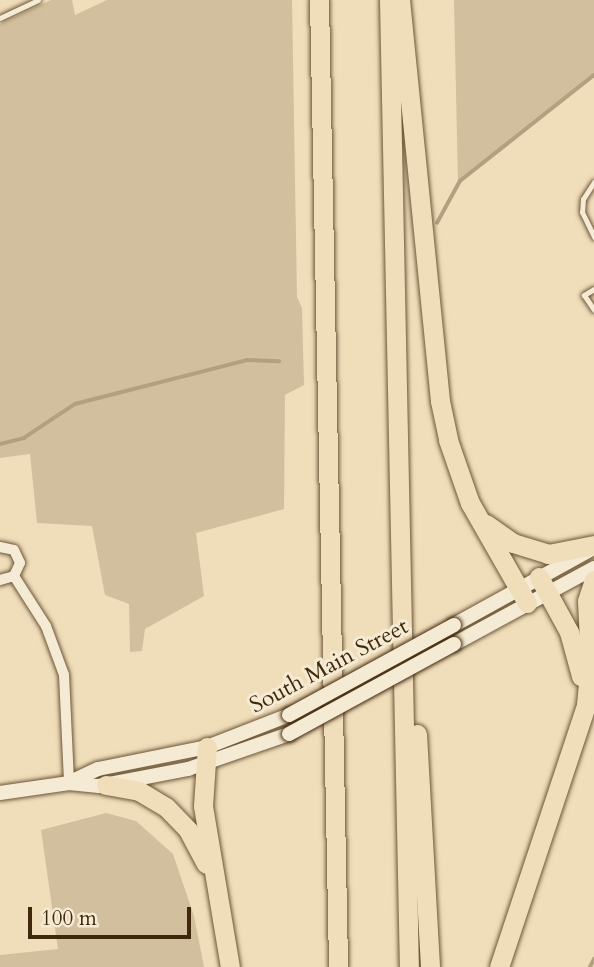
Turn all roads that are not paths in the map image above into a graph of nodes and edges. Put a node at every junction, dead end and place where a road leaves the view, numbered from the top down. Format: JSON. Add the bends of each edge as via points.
{"nodes":[{"id":1,"x":38,"y":0,"type":"edge"},
{"id":2,"x":319,"y":0,"type":"edge"},
{"id":3,"x":389,"y":0,"type":"edge"},
{"id":4,"x":400,"y":0,"type":"edge"},
{"id":5,"x":0,"y":18,"type":"edge"},
{"id":6,"x":594,"y":182,"type":"edge"},
{"id":7,"x":594,"y":237,"type":"edge"},
{"id":8,"x":594,"y":289,"type":"edge"},
{"id":9,"x":594,"y":310,"type":"edge"},
{"id":10,"x":475,"y":514,"type":"junction"},
{"id":11,"x":594,"y":546,"type":"edge"},
{"id":12,"x":0,"y":547,"type":"edge"},
{"id":13,"x":594,"y":568,"type":"edge"},
{"id":14,"x":15,"y":576,"type":"junction"},
{"id":15,"x":0,"y":580,"type":"edge"},
{"id":16,"x":594,"y":580,"type":"edge"},
{"id":17,"x":543,"y":585,"type":"junction"},
{"id":18,"x":523,"y":596,"type":"junction"},
{"id":19,"x":404,"y":671,"type":"junction"},
{"id":20,"x":586,"y":705,"type":"junction"},
{"id":21,"x":206,"y":756,"type":"junction"},
{"id":22,"x":337,"y":771,"type":"junction"},
{"id":23,"x":69,"y":783,"type":"junction"},
{"id":24,"x":106,"y":785,"type":"junction"},
{"id":25,"x":0,"y":793,"type":"edge"},
{"id":26,"x":219,"y":903,"type":"junction"},
{"id":27,"x":230,"y":967,"type":"edge"},
{"id":28,"x":327,"y":967,"type":"edge"},
{"id":29,"x":338,"y":967,"type":"edge"},
{"id":30,"x":409,"y":967,"type":"edge"},
{"id":31,"x":430,"y":967,"type":"edge"},
{"id":32,"x":499,"y":967,"type":"edge"}],
"edges":[{"from":1,"to":5,"type":"lane"},
{"from":2,"to":22,"type":"highway"},
{"from":3,"to":19,"type":"highway"},
{"from":4,"to":10,"type":"highway","via":[[440,401],[457,471]]},
{"from":6,"to":7,"type":"lane","via":[[583,199],[582,212]]},
{"from":8,"to":9,"type":"lane","via":[[584,295]]},
{"from":10,"to":11,"type":"highway","via":[[497,534],[532,551],[565,553]]},
{"from":10,"to":18,"type":"highway"},
{"from":11,"to":17,"type":"main road","name":"South Main Street"},
{"from":12,"to":14,"type":"street","via":[[18,556],[20,567]]},
{"from":13,"to":17,"type":"main road","name":"South Main Street"},
{"from":14,"to":15,"type":"street"},
{"from":14,"to":23,"type":"street","via":[[46,625],[64,675]]},
{"from":16,"to":20,"type":"highway","via":[[587,601],[590,662]]},
{"from":17,"to":18,"type":"main road","name":"South Main Street"},
{"from":17,"to":20,"type":"highway","via":[[578,656]]},
{"from":18,"to":21,"type":"main road","name":"South Main Street","bridge":true,"via":[[454,625]]},
{"from":18,"to":21,"type":"main road","name":"South Main Street","bridge":true,"via":[[454,643],[289,734]]},
{"from":19,"to":30,"type":"highway"},
{"from":19,"to":31,"type":"highway","via":[[421,766]]},
{"from":20,"to":32,"type":"highway"},
{"from":21,"to":23,"type":"main road","name":"South Main Street","via":[[98,769]]},
{"from":21,"to":24,"type":"main road","name":"South Main Street"},
{"from":21,"to":26,"type":"highway","via":[[203,806]]},
{"from":22,"to":28,"type":"highway"},
{"from":22,"to":29,"type":"highway"},
{"from":23,"to":24,"type":"main road","name":"South Main Street"},
{"from":23,"to":25,"type":"main road","name":"South Main Street"},
{"from":24,"to":26,"type":"highway","via":[[139,791],[173,814],[199,847]]},
{"from":26,"to":27,"type":"highway"}]}
